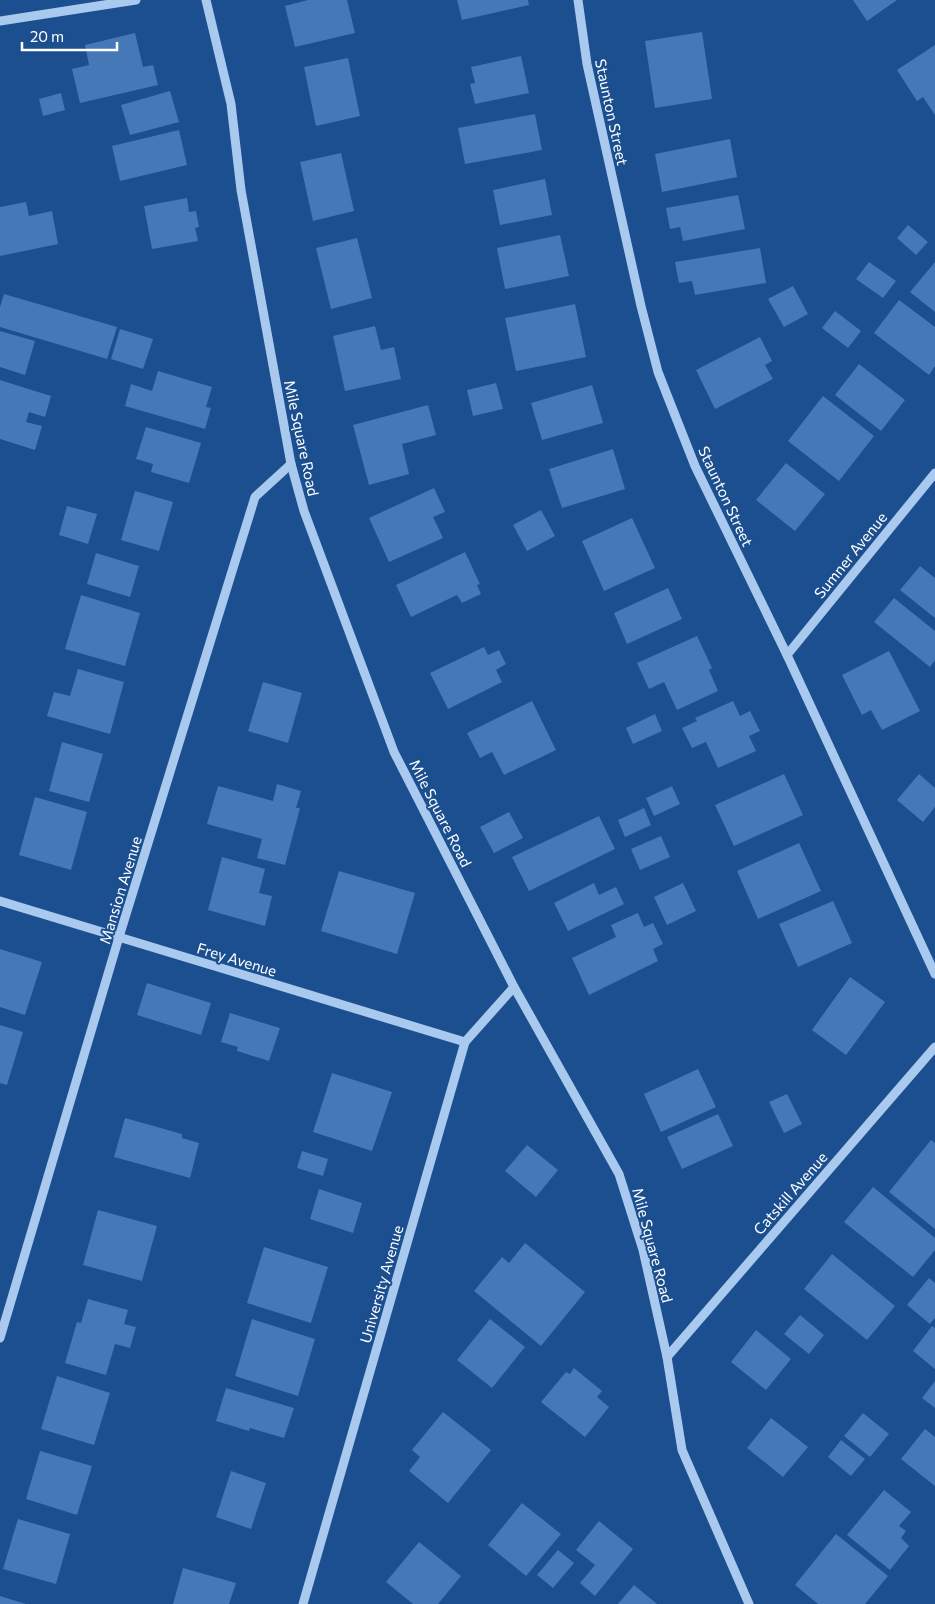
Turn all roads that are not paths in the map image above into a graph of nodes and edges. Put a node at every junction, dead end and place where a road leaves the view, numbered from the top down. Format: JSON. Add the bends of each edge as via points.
{"nodes":[{"id":1,"x":136,"y":0,"type":"edge"},
{"id":2,"x":206,"y":0,"type":"edge"},
{"id":3,"x":578,"y":0,"type":"edge"},
{"id":4,"x":0,"y":21,"type":"edge"},
{"id":5,"x":291,"y":464,"type":"junction"},
{"id":6,"x":935,"y":473,"type":"edge"},
{"id":7,"x":787,"y":655,"type":"junction"},
{"id":8,"x":0,"y":901,"type":"edge"},
{"id":9,"x":119,"y":937,"type":"junction"},
{"id":10,"x":935,"y":974,"type":"edge"},
{"id":11,"x":514,"y":986,"type":"junction"},
{"id":12,"x":465,"y":1042,"type":"junction"},
{"id":13,"x":935,"y":1047,"type":"edge"},
{"id":14,"x":0,"y":1338,"type":"edge"},
{"id":15,"x":666,"y":1357,"type":"junction"},
{"id":16,"x":303,"y":1604,"type":"edge"},
{"id":17,"x":749,"y":1604,"type":"edge"}],
"edges":[{"from":1,"to":4,"type":"street"},
{"from":2,"to":5,"type":"street","name":"Mile Square Road","via":[[231,104],[241,190]]},
{"from":3,"to":7,"type":"street","name":"Staunton Street","via":[[587,64],[658,372],[695,466]]},
{"from":5,"to":9,"type":"street","name":"Mansion Avenue","via":[[256,497]]},
{"from":5,"to":11,"type":"street","name":"Mile Square Road","via":[[313,537],[394,752]]},
{"from":6,"to":7,"type":"street","name":"Sumner Avenue"},
{"from":7,"to":10,"type":"street","name":"Staunton Street"},
{"from":8,"to":9,"type":"street","name":"Frey Avenue"},
{"from":9,"to":12,"type":"street","name":"Frey Avenue"},
{"from":9,"to":14,"type":"street","name":"Mansion Avenue"},
{"from":11,"to":12,"type":"street","name":"University Avenue"},
{"from":11,"to":15,"type":"street","name":"Mile Square Road","via":[[619,1174],[643,1250]]},
{"from":12,"to":16,"type":"street","name":"University Avenue"},
{"from":13,"to":15,"type":"street","name":"Catskill Avenue"},
{"from":15,"to":17,"type":"street","name":"Mile Square Road","via":[[682,1450]]}]}
